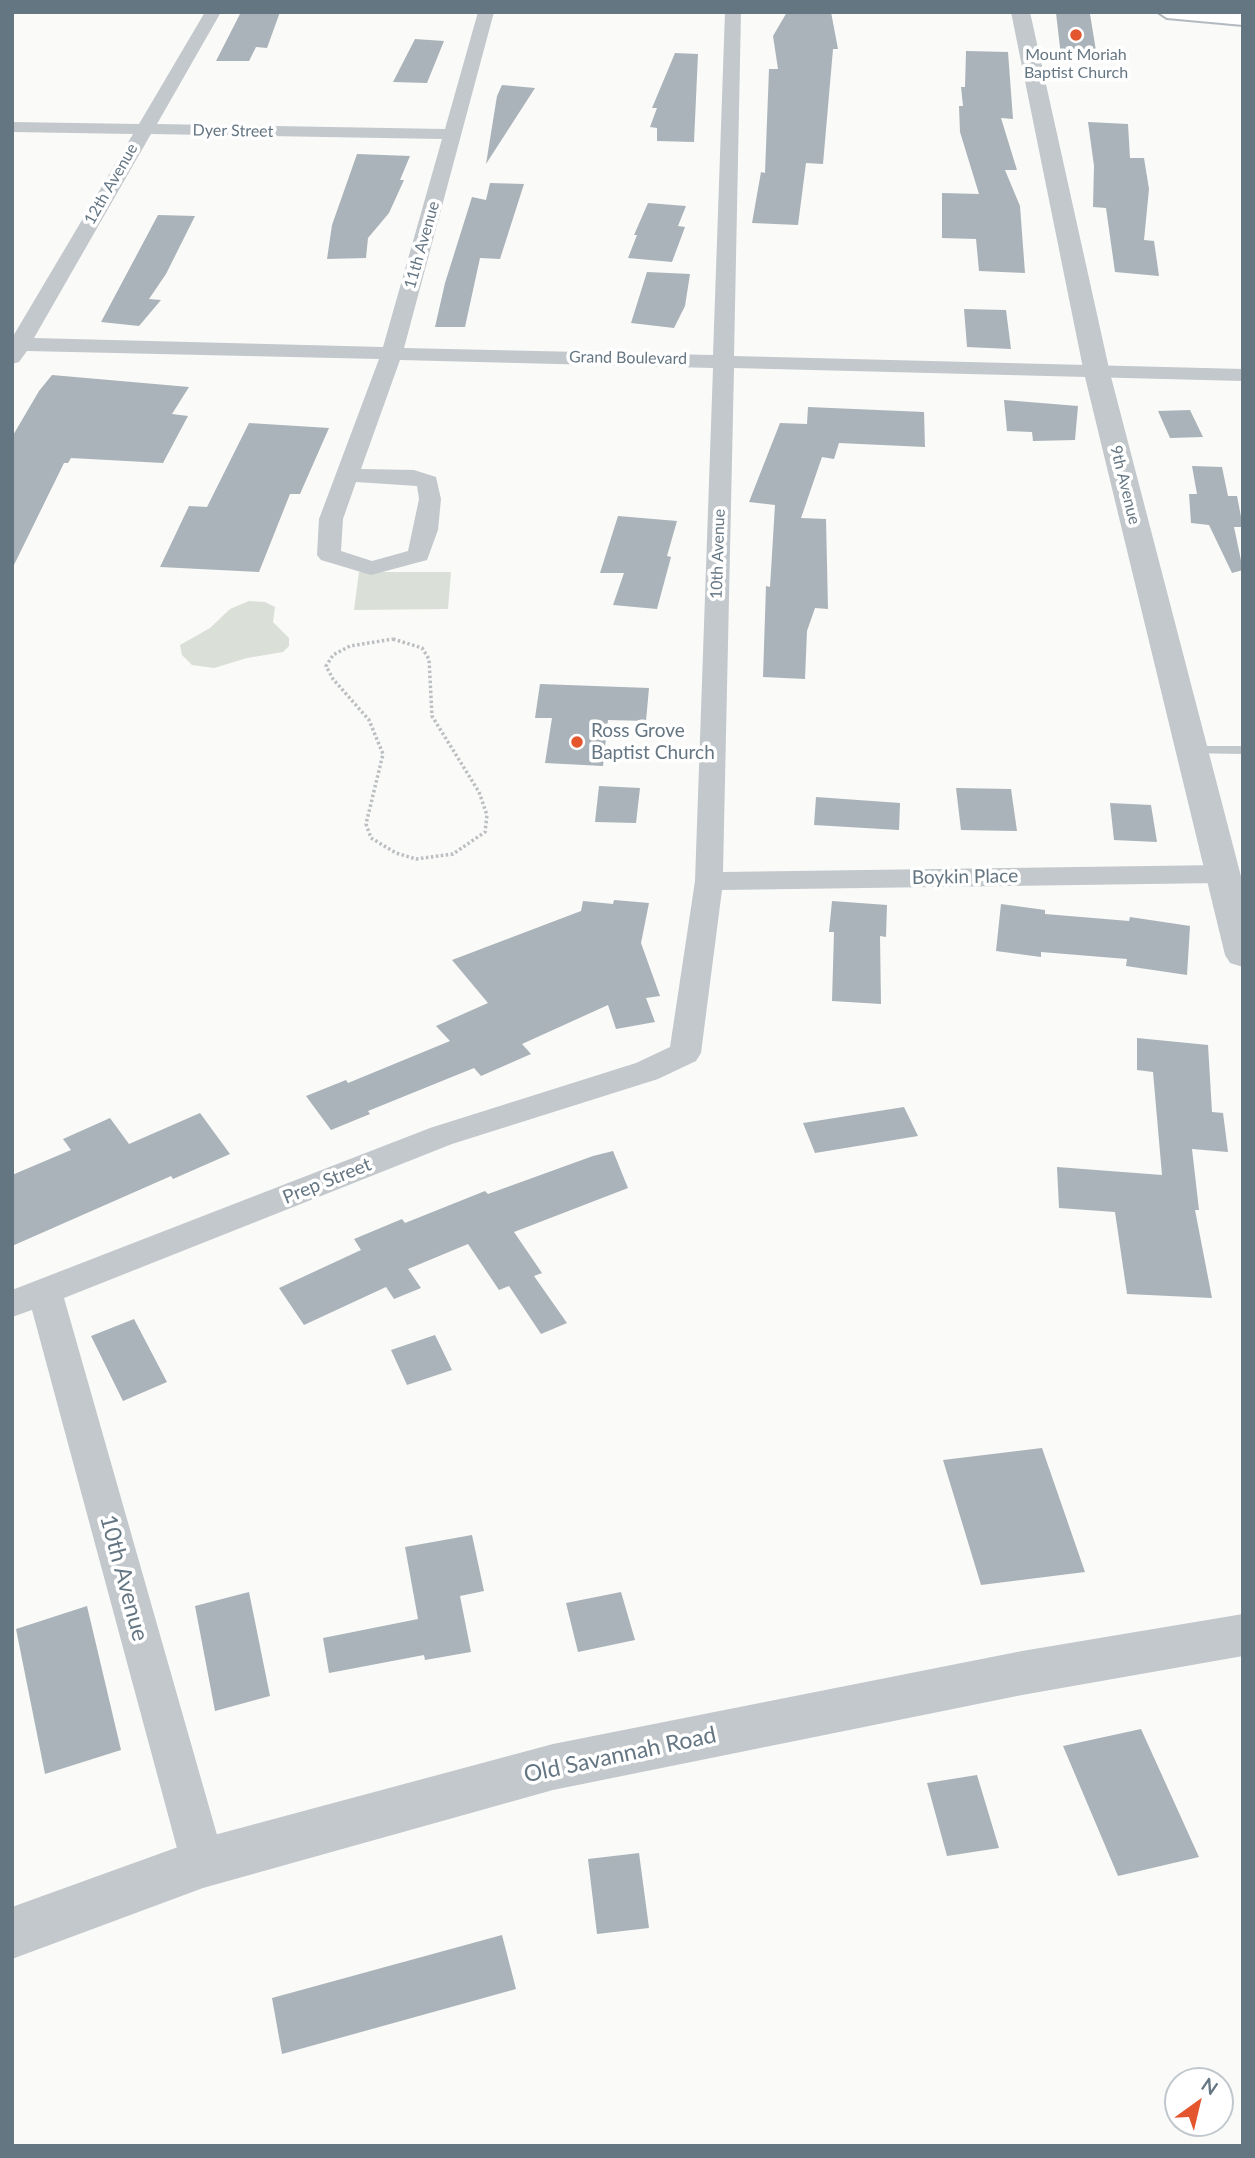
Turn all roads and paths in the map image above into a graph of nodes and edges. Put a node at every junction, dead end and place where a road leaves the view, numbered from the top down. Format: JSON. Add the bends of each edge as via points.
{"nodes":[{"id":1,"x":213,"y":12,"type":"edge"},
{"id":2,"x":486,"y":12,"type":"edge"},
{"id":3,"x":733,"y":12,"type":"edge"},
{"id":4,"x":1020,"y":12,"type":"edge"},
{"id":5,"x":1167,"y":12,"type":"edge"},
{"id":6,"x":1243,"y":19,"type":"edge"},
{"id":7,"x":12,"y":127,"type":"edge"},
{"id":8,"x":142,"y":130,"type":"junction"},
{"id":9,"x":454,"y":134,"type":"junction"},
{"id":10,"x":14,"y":351,"type":"edge"},
{"id":11,"x":389,"y":360,"type":"junction"},
{"id":12,"x":724,"y":369,"type":"junction"},
{"id":13,"x":1243,"y":376,"type":"edge"},
{"id":14,"x":1099,"y":380,"type":"junction"},
{"id":15,"x":1243,"y":390,"type":"edge"},
{"id":16,"x":347,"y":475,"type":"junction"},
{"id":17,"x":428,"y":672,"type":"joint"},
{"id":18,"x":1190,"y":750,"type":"junction"},
{"id":19,"x":1243,"y":750,"type":"edge"},
{"id":20,"x":1220,"y":874,"type":"junction"},
{"id":21,"x":709,"y":881,"type":"junction"},
{"id":22,"x":1243,"y":955,"type":"edge"},
{"id":23,"x":647,"y":1071,"type":"joint"},
{"id":24,"x":28,"y":1299,"type":"edge"},
{"id":25,"x":1243,"y":1635,"type":"edge"},
{"id":26,"x":202,"y":1863,"type":"junction"},
{"id":27,"x":12,"y":1933,"type":"edge"}],
"edges":[{"from":1,"to":8,"type":"street","name":"12th Avenue"},
{"from":2,"to":9,"type":"street","name":"11th Avenue"},
{"from":3,"to":12,"type":"street","name":"10th Avenue"},
{"from":4,"to":14,"type":"street","name":"9th Avenue"},
{"from":5,"to":6,"type":"main road"},
{"from":7,"to":8,"type":"street","name":"Dyer Street"},
{"from":8,"to":9,"type":"street","name":"Dyer Street"},
{"from":8,"to":10,"type":"street","name":"12th Avenue"},
{"from":9,"to":11,"type":"street","name":"11th Avenue"},
{"from":10,"to":11,"type":"street","name":"Grand Boulevard"},
{"from":11,"to":12,"type":"street","name":"Grand Boulevard"},
{"from":11,"to":16,"type":"street","name":"11th Avenue"},
{"from":12,"to":14,"type":"street","name":"Grand Boulevard"},
{"from":12,"to":21,"type":"street","name":"10th Avenue"},
{"from":13,"to":14,"type":"street","name":"Grand Boulevard"},
{"from":14,"to":15,"type":"street","name":"Grand Boulevard"},
{"from":14,"to":18,"type":"street","name":"9th Avenue"},
{"from":16,"to":16,"type":"street","name":"11th Avenue","via":[[414,477],[428,482],[428,520],[419,555],[371,568],[329,555],[331,519]]},
{"from":17,"to":17,"type":"path","via":[[432,716],[479,792],[487,815],[485,832],[472,843],[453,853],[416,859],[371,838],[366,824],[383,754],[369,720],[326,666],[333,655],[350,646],[393,639],[422,648],[429,659]]},
{"from":18,"to":19,"type":"lane"},
{"from":18,"to":20,"type":"street","name":"9th Avenue"},
{"from":20,"to":21,"type":"street","name":"Boykin Place"},
{"from":20,"to":22,"type":"street","name":"9th Avenue"},
{"from":21,"to":23,"type":"street","name":"10th Avenue","via":[[685,1054]]},
{"from":23,"to":24,"type":"street","name":"Prep Street","via":[[441,1136]]},
{"from":24,"to":26,"type":"street","name":"10th Avenue"},
{"from":25,"to":26,"type":"street","name":"Old Savannah Road","via":[[553,1767]]},
{"from":26,"to":27,"type":"street","name":"Old Savannah Road"}]}
